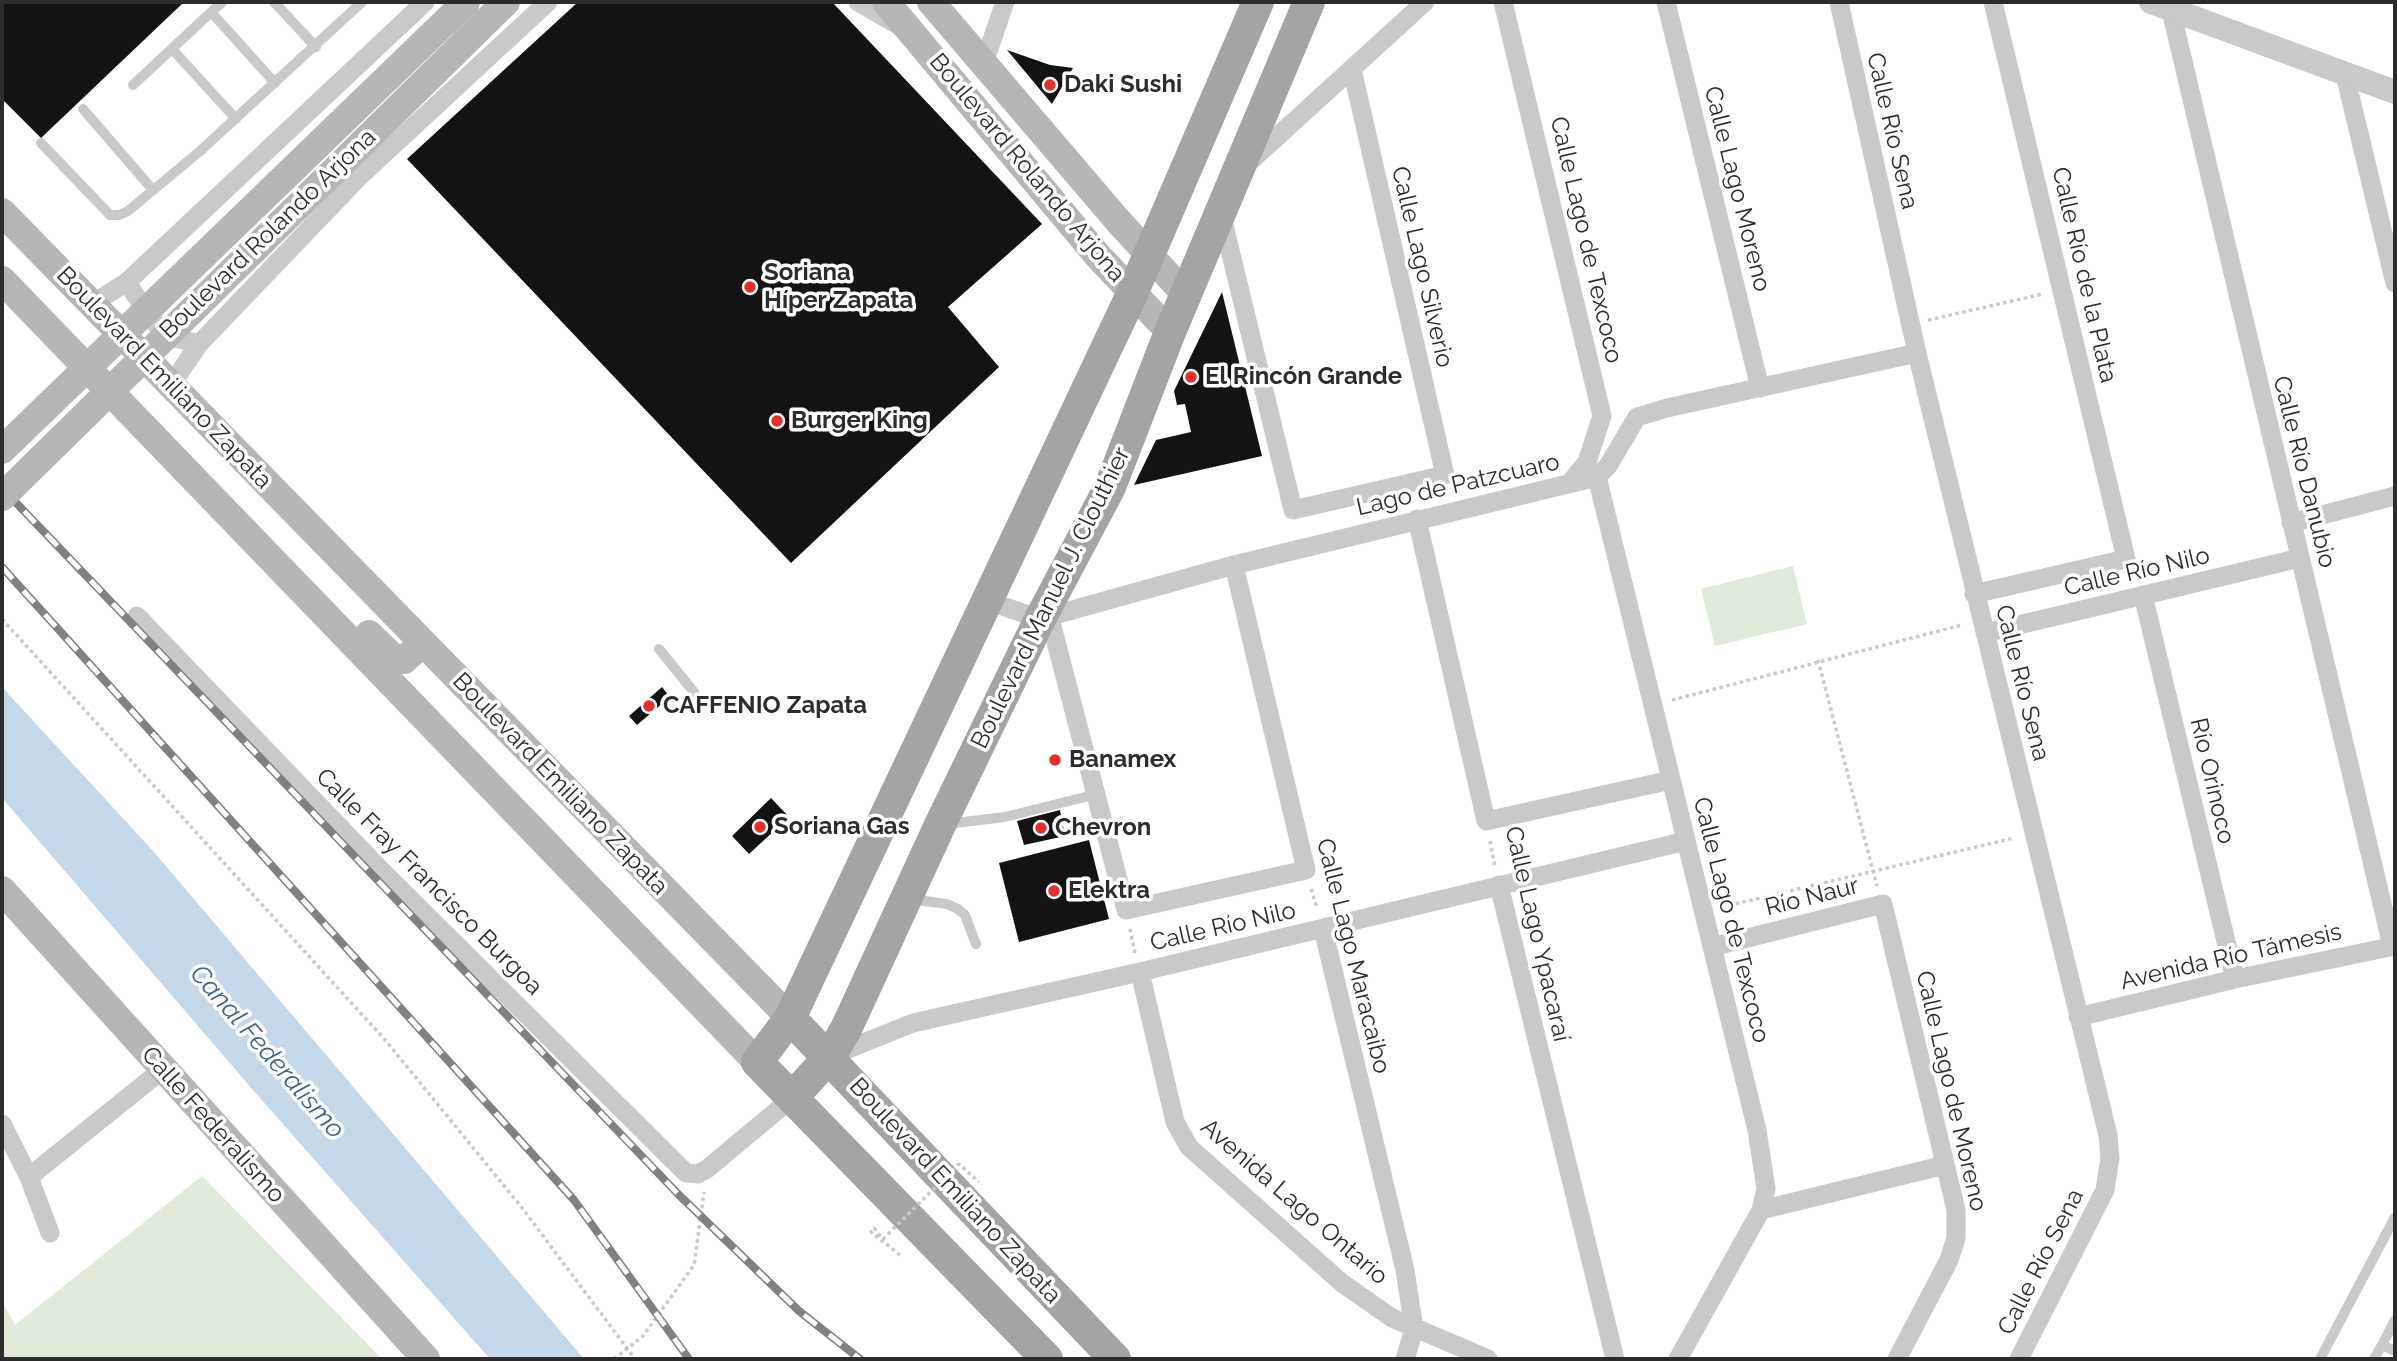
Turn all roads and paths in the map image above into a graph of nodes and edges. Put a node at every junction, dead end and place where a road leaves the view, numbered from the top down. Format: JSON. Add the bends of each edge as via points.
{"nodes":[{"id":1,"x":222,"y":2,"type":"edge"},
{"id":2,"x":274,"y":2,"type":"edge"},
{"id":3,"x":425,"y":2,"type":"edge"},
{"id":4,"x":466,"y":2,"type":"edge"},
{"id":5,"x":506,"y":2,"type":"edge"},
{"id":6,"x":548,"y":2,"type":"edge"},
{"id":7,"x":858,"y":2,"type":"edge"},
{"id":8,"x":886,"y":2,"type":"edge"},
{"id":9,"x":931,"y":2,"type":"edge"},
{"id":10,"x":1005,"y":2,"type":"edge"},
{"id":11,"x":1258,"y":2,"type":"edge"},
{"id":12,"x":1309,"y":2,"type":"edge"},
{"id":13,"x":1424,"y":2,"type":"edge"},
{"id":14,"x":1503,"y":2,"type":"edge"},
{"id":15,"x":1666,"y":2,"type":"edge"},
{"id":16,"x":1839,"y":2,"type":"edge"},
{"id":17,"x":1993,"y":2,"type":"edge"},
{"id":18,"x":356,"y":4,"type":"edge"},
{"id":19,"x":2163,"y":4,"type":"edge"},
{"id":20,"x":211,"y":12,"type":"junction"},
{"id":21,"x":918,"y":37,"type":"junction"},
{"id":22,"x":316,"y":47,"type":"junction"},
{"id":23,"x":172,"y":49,"type":"junction"},
{"id":24,"x":984,"y":62,"type":"junction"},
{"id":25,"x":1352,"y":69,"type":"junction"},
{"id":26,"x":2345,"y":75,"type":"junction"},
{"id":27,"x":275,"y":83,"type":"junction"},
{"id":28,"x":133,"y":85,"type":"dead end"},
{"id":29,"x":2395,"y":92,"type":"edge"},
{"id":30,"x":83,"y":109,"type":"dead end"},
{"id":31,"x":236,"y":119,"type":"junction"},
{"id":32,"x":41,"y":143,"type":"dead end"},
{"id":33,"x":1239,"y":171,"type":"junction"},
{"id":34,"x":153,"y":190,"type":"junction"},
{"id":35,"x":2,"y":212,"type":"edge"},
{"id":36,"x":1221,"y":212,"type":"junction"},
{"id":37,"x":1149,"y":255,"type":"junction"},
{"id":38,"x":2,"y":280,"type":"edge"},
{"id":39,"x":127,"y":282,"type":"junction"},
{"id":40,"x":2395,"y":283,"type":"edge"},
{"id":41,"x":2062,"y":289,"type":"junction"},
{"id":42,"x":1132,"y":294,"type":"junction"},
{"id":43,"x":1187,"y":296,"type":"junction"},
{"id":44,"x":92,"y":304,"type":"junction"},
{"id":45,"x":1910,"y":324,"type":"junction"},
{"id":46,"x":1170,"y":332,"type":"junction"},
{"id":47,"x":200,"y":344,"type":"junction"},
{"id":48,"x":1917,"y":354,"type":"junction"},
{"id":49,"x":171,"y":385,"type":"junction"},
{"id":50,"x":1760,"y":388,"type":"junction"},
{"id":51,"x":1637,"y":417,"type":"junction"},
{"id":52,"x":1598,"y":433,"type":"junction"},
{"id":53,"x":2,"y":450,"type":"edge"},
{"id":54,"x":1445,"y":475,"type":"joint"},
{"id":55,"x":1597,"y":477,"type":"junction"},
{"id":56,"x":1569,"y":484,"type":"junction"},
{"id":57,"x":2395,"y":496,"type":"edge"},
{"id":58,"x":2,"y":497,"type":"edge"},
{"id":59,"x":1417,"y":519,"type":"junction"},
{"id":60,"x":2291,"y":523,"type":"junction"},
{"id":61,"x":248,"y":535,"type":"junction"},
{"id":62,"x":2300,"y":558,"type":"junction"},
{"id":63,"x":2126,"y":559,"type":"joint"},
{"id":64,"x":1234,"y":565,"type":"junction"},
{"id":65,"x":1974,"y":594,"type":"junction"},
{"id":66,"x":2143,"y":596,"type":"junction"},
{"id":67,"x":985,"y":600,"type":"junction"},
{"id":68,"x":137,"y":616,"type":"dead end"},
{"id":69,"x":1045,"y":617,"type":"junction"},
{"id":70,"x":2,"y":619,"type":"edge"},
{"id":71,"x":1983,"y":627,"type":"junction"},
{"id":72,"x":423,"y":643,"type":"junction"},
{"id":73,"x":659,"y":649,"type":"dead end"},
{"id":74,"x":1818,"y":660,"type":"junction"},
{"id":75,"x":694,"y":692,"type":"dead end"},
{"id":76,"x":1653,"y":705,"type":"junction"},
{"id":77,"x":1671,"y":780,"type":"junction"},
{"id":78,"x":1098,"y":794,"type":"junction"},
{"id":79,"x":1486,"y":821,"type":"junction"},
{"id":80,"x":940,"y":825,"type":"junction"},
{"id":81,"x":2033,"y":834,"type":"junction"},
{"id":82,"x":1686,"y":841,"type":"junction"},
{"id":83,"x":1306,"y":870,"type":"junction"},
{"id":84,"x":1871,"y":871,"type":"junction"},
{"id":85,"x":1499,"y":886,"type":"junction"},
{"id":86,"x":2,"y":890,"type":"edge"},
{"id":87,"x":906,"y":899,"type":"junction"},
{"id":88,"x":1883,"y":904,"type":"junction"},
{"id":89,"x":1126,"y":910,"type":"junction"},
{"id":90,"x":1703,"y":912,"type":"junction"},
{"id":91,"x":1323,"y":929,"type":"junction"},
{"id":92,"x":976,"y":944,"type":"dead end"},
{"id":93,"x":2394,"y":946,"type":"edge"},
{"id":94,"x":1712,"y":947,"type":"junction"},
{"id":95,"x":1140,"y":972,"type":"junction"},
{"id":96,"x":2235,"y":979,"type":"junction"},
{"id":97,"x":2078,"y":1017,"type":"junction"},
{"id":98,"x":790,"y":1018,"type":"junction"},
{"id":99,"x":830,"y":1056,"type":"junction"},
{"id":100,"x":757,"y":1062,"type":"junction"},
{"id":101,"x":162,"y":1070,"type":"junction"},
{"id":102,"x":792,"y":1098,"type":"junction"},
{"id":103,"x":2,"y":1124,"type":"edge"},
{"id":104,"x":1945,"y":1166,"type":"junction"},
{"id":105,"x":700,"y":1172,"type":"junction"},
{"id":106,"x":29,"y":1177,"type":"junction"},
{"id":107,"x":979,"y":1182,"type":"dead end"},
{"id":108,"x":1761,"y":1210,"type":"junction"},
{"id":109,"x":2395,"y":1217,"type":"edge"},
{"id":110,"x":50,"y":1233,"type":"dead end"},
{"id":111,"x":900,"y":1255,"type":"dead end"},
{"id":112,"x":2395,"y":1320,"type":"edge"},
{"id":113,"x":1414,"y":1329,"type":"junction"},
{"id":114,"x":2382,"y":1345,"type":"junction"},
{"id":115,"x":2395,"y":1351,"type":"edge"},
{"id":116,"x":615,"y":1358,"type":"edge"},
{"id":117,"x":426,"y":1359,"type":"edge"},
{"id":118,"x":635,"y":1359,"type":"edge"},
{"id":119,"x":1047,"y":1359,"type":"edge"},
{"id":120,"x":1115,"y":1359,"type":"edge"},
{"id":121,"x":1405,"y":1359,"type":"edge"},
{"id":122,"x":1488,"y":1359,"type":"edge"},
{"id":123,"x":1615,"y":1359,"type":"edge"},
{"id":124,"x":1678,"y":1359,"type":"edge"},
{"id":125,"x":1897,"y":1359,"type":"edge"},
{"id":126,"x":2019,"y":1359,"type":"edge"},
{"id":127,"x":2320,"y":1359,"type":"edge"},
{"id":128,"x":2374,"y":1359,"type":"edge"}],
"edges":[{"from":1,"to":20,"type":"lane"},
{"from":2,"to":22,"type":"lane"},
{"from":3,"to":39,"type":"street"},
{"from":4,"to":53,"type":"main road","name":"Boulevard Rolando Arjona","bridge":true},
{"from":5,"to":58,"type":"main road","name":"Boulevard Rolando Arjona","bridge":true},
{"from":6,"to":47,"type":"street","via":[[360,176]]},
{"from":7,"to":21,"type":"street"},
{"from":8,"to":21,"type":"main road","name":"Boulevard Rolando Arjona"},
{"from":9,"to":24,"type":"main road","name":"Boulevard Rolando Arjona"},
{"from":10,"to":24,"type":"street"},
{"from":11,"to":37,"type":"main road"},
{"from":12,"to":33,"type":"main road","name":"Boulevard Manuel J. Clouthier"},
{"from":13,"to":25,"type":"street"},
{"from":14,"to":52,"type":"street","name":"Calle Lago de Texcoco","via":[[1601,405]]},
{"from":15,"to":50,"type":"street","name":"Calle Lago Moreno"},
{"from":16,"to":45,"type":"street","name":"Calle Río Sena"},
{"from":17,"to":41,"type":"street","name":"Calle Río de la Plata"},
{"from":18,"to":22,"type":"lane"},
{"from":19,"to":26,"type":"street"},
{"from":19,"to":60,"type":"street","name":"Calle Río Danubio"},
{"from":20,"to":23,"type":"lane"},
{"from":20,"to":27,"type":"lane"},
{"from":21,"to":42,"type":"main road","name":"Boulevard Rolando Arjona"},
{"from":22,"to":27,"type":"lane"},
{"from":23,"to":28,"type":"lane"},
{"from":23,"to":31,"type":"lane"},
{"from":24,"to":37,"type":"main road","name":"Boulevard Rolando Arjona"},
{"from":25,"to":33,"type":"street"},
{"from":25,"to":54,"type":"street","name":"Calle Lago Silverio"},
{"from":26,"to":29,"type":"street"},
{"from":26,"to":40,"type":"street"},
{"from":27,"to":31,"type":"lane"},
{"from":30,"to":34,"type":"lane"},
{"from":31,"to":34,"type":"lane"},
{"from":32,"to":34,"type":"lane","via":[[110,215],[128,211]]},
{"from":33,"to":36,"type":"main road","name":"Boulevard Manuel J. Clouthier"},
{"from":35,"to":44,"type":"main road","name":"Boulevard Emiliano Zapata"},
{"from":36,"to":43,"type":"main road","name":"Boulevard Manuel J. Clouthier"},
{"from":36,"to":54,"type":"street","name":"Lago de Patzcuaro","via":[[1293,510]]},
{"from":37,"to":42,"type":"main road"},
{"from":37,"to":43,"type":"main road","name":"Boulevard Rolando Arjona"},
{"from":38,"to":61,"type":"main road","name":"Boulevard Emiliano Zapata"},
{"from":39,"to":44,"type":"street"},
{"from":39,"to":47,"type":"street","via":[[150,318],[169,336]]},
{"from":41,"to":45,"type":"path"},
{"from":41,"to":63,"type":"street","name":"Calle Río de la Plata"},
{"from":42,"to":46,"type":"main road","name":"Boulevard Rolando Arjona"},
{"from":42,"to":67,"type":"main road"},
{"from":43,"to":46,"type":"main road","name":"Boulevard Manuel J. Clouthier"},
{"from":44,"to":49,"type":"main road","name":"Boulevard Emiliano Zapata"},
{"from":45,"to":48,"type":"street","name":"Calle Río Sena"},
{"from":46,"to":69,"type":"main road","name":"Boulevard Manuel J. Clouthier","via":[[1110,487]]},
{"from":47,"to":49,"type":"street"},
{"from":48,"to":50,"type":"street"},
{"from":48,"to":65,"type":"street","name":"Calle Río Sena"},
{"from":49,"to":72,"type":"main road","name":"Boulevard Emiliano Zapata"},
{"from":50,"to":51,"type":"street"},
{"from":51,"to":52,"type":"street"},
{"from":51,"to":55,"type":"street","name":"Lago de Patzcuaro"},
{"from":52,"to":56,"type":"street","name":"Calle Lago de Texcoco","via":[[1587,462]]},
{"from":55,"to":56,"type":"street","name":"Lago de Patzcuaro"},
{"from":55,"to":76,"type":"street","name":"Calle Lago de Texcoco"},
{"from":56,"to":59,"type":"street","name":"Lago de Patzcuaro"},
{"from":57,"to":60,"type":"street"},
{"from":59,"to":64,"type":"street","name":"Lago de Patzcuaro"},
{"from":59,"to":79,"type":"street","name":"Calle Lago Ypacaraí"},
{"from":60,"to":62,"type":"street","name":"Calle Río Danubio"},
{"from":61,"to":72,"type":"main road","via":[[273,540],[288,550],[396,660],[404,660]]},
{"from":61,"to":100,"type":"main road","name":"Boulevard Emiliano Zapata"},
{"from":62,"to":66,"type":"street","name":"Calle Río Nilo"},
{"from":62,"to":93,"type":"street","name":"Calle Río Danubio"},
{"from":63,"to":65,"type":"street","name":"Calle Río Nilo"},
{"from":64,"to":69,"type":"street","name":"Lago de Patzcuaro"},
{"from":64,"to":83,"type":"street","name":"Calle Lago Maracaibo"},
{"from":65,"to":71,"type":"street","name":"Calle Río Sena"},
{"from":66,"to":71,"type":"street","name":"Calle Río Nilo"},
{"from":66,"to":96,"type":"street","name":"Río Orinoco"},
{"from":67,"to":69,"type":"street"},
{"from":67,"to":98,"type":"main road"},
{"from":68,"to":105,"type":"street","name":"Calle Fray Francisco Burgoa","via":[[383,872],[687,1173]]},
{"from":69,"to":78,"type":"street"},
{"from":69,"to":80,"type":"main road","name":"Boulevard Manuel J. Clouthier"},
{"from":70,"to":118,"type":"path","via":[[386,1041],[523,1209]]},
{"from":71,"to":74,"type":"path"},
{"from":71,"to":81,"type":"street","name":"Calle Río Sena"},
{"from":72,"to":98,"type":"main road","name":"Boulevard Emiliano Zapata"},
{"from":73,"to":75,"type":"lane"},
{"from":74,"to":76,"type":"path"},
{"from":74,"to":84,"type":"path"},
{"from":76,"to":77,"type":"street","name":"Calle Lago de Texcoco"},
{"from":77,"to":79,"type":"street"},
{"from":77,"to":82,"type":"street","name":"Calle Lago de Texcoco"},
{"from":78,"to":80,"type":"lane","via":[[1005,817]]},
{"from":78,"to":89,"type":"street"},
{"from":79,"to":85,"type":"path","name":"Calle Lago Ypacaraí"},
{"from":80,"to":87,"type":"main road","name":"Boulevard Manuel J. Clouthier"},
{"from":81,"to":84,"type":"path"},
{"from":81,"to":97,"type":"street","name":"Calle Río Sena"},
{"from":82,"to":85,"type":"street","name":"Calle Río Nilo"},
{"from":82,"to":90,"type":"street","name":"Calle Lago de Texcoco"},
{"from":83,"to":89,"type":"street","name":"Calle Río Nilo"},
{"from":83,"to":91,"type":"path","name":"Calle Lago Maracaibo"},
{"from":84,"to":88,"type":"path"},
{"from":84,"to":90,"type":"path"},
{"from":85,"to":91,"type":"street","name":"Calle Río Nilo"},
{"from":85,"to":123,"type":"street","name":"Calle Lago Ypacaraí"},
{"from":86,"to":101,"type":"main road","name":"Calle Federalismo"},
{"from":87,"to":92,"type":"lane","via":[[958,909]]},
{"from":87,"to":99,"type":"main road","name":"Boulevard Manuel J. Clouthier"},
{"from":88,"to":94,"type":"street","name":"Río Naur"},
{"from":88,"to":104,"type":"street","name":"Calle Lago de Moreno"},
{"from":89,"to":95,"type":"path"},
{"from":90,"to":94,"type":"street","name":"Calle Lago de Texcoco"},
{"from":91,"to":95,"type":"street","name":"Calle Río Nilo"},
{"from":91,"to":113,"type":"street","name":"Calle Lago Maracaibo","via":[[1405,1270]]},
{"from":93,"to":96,"type":"street","name":"Avenida Río Támesis"},
{"from":94,"to":108,"type":"street","name":"Calle Lago de Texcoco","via":[[1764,1165],[1766,1189]]},
{"from":95,"to":99,"type":"street","name":"Calle Río Nilo","via":[[913,1023]]},
{"from":95,"to":113,"type":"street","name":"Avenida Lago Ontario","via":[[1180,1135],[1342,1283]]},
{"from":96,"to":97,"type":"street","name":"Avenida Río Támesis"},
{"from":97,"to":126,"type":"street","name":"Calle Río Sena","via":[[2108,1135],[2105,1190]]},
{"from":98,"to":99,"type":"main road","name":"Boulevard Emiliano Zapata"},
{"from":98,"to":100,"type":"main road"},
{"from":99,"to":102,"type":"main road","name":"Boulevard Manuel J. Clouthier"},
{"from":99,"to":120,"type":"main road","name":"Boulevard Emiliano Zapata"},
{"from":100,"to":102,"type":"main road","name":"Boulevard Emiliano Zapata"},
{"from":101,"to":106,"type":"street"},
{"from":101,"to":117,"type":"main road","name":"Calle Federalismo"},
{"from":102,"to":105,"type":"street"},
{"from":102,"to":119,"type":"main road","name":"Boulevard Emiliano Zapata"},
{"from":103,"to":106,"type":"street"},
{"from":104,"to":108,"type":"street"},
{"from":104,"to":125,"type":"street","name":"Calle Lago de Moreno","via":[[1956,1210],[1956,1238]]},
{"from":105,"to":116,"type":"path","via":[[694,1265],[643,1336]]},
{"from":106,"to":110,"type":"street"},
{"from":107,"to":111,"type":"path","bridge":true,"via":[[959,1164],[883,1239],[874,1228],[871,1232]]},
{"from":108,"to":124,"type":"street","name":"Calle Lago de Texcoco"},
{"from":109,"to":127,"type":"lane"},
{"from":112,"to":114,"type":"lane"},
{"from":113,"to":121,"type":"street","name":"Calle Lago Maracaibo"},
{"from":113,"to":122,"type":"street","name":"Avenida Lago Ontario"},
{"from":114,"to":115,"type":"lane"},
{"from":114,"to":128,"type":"lane"}]}
